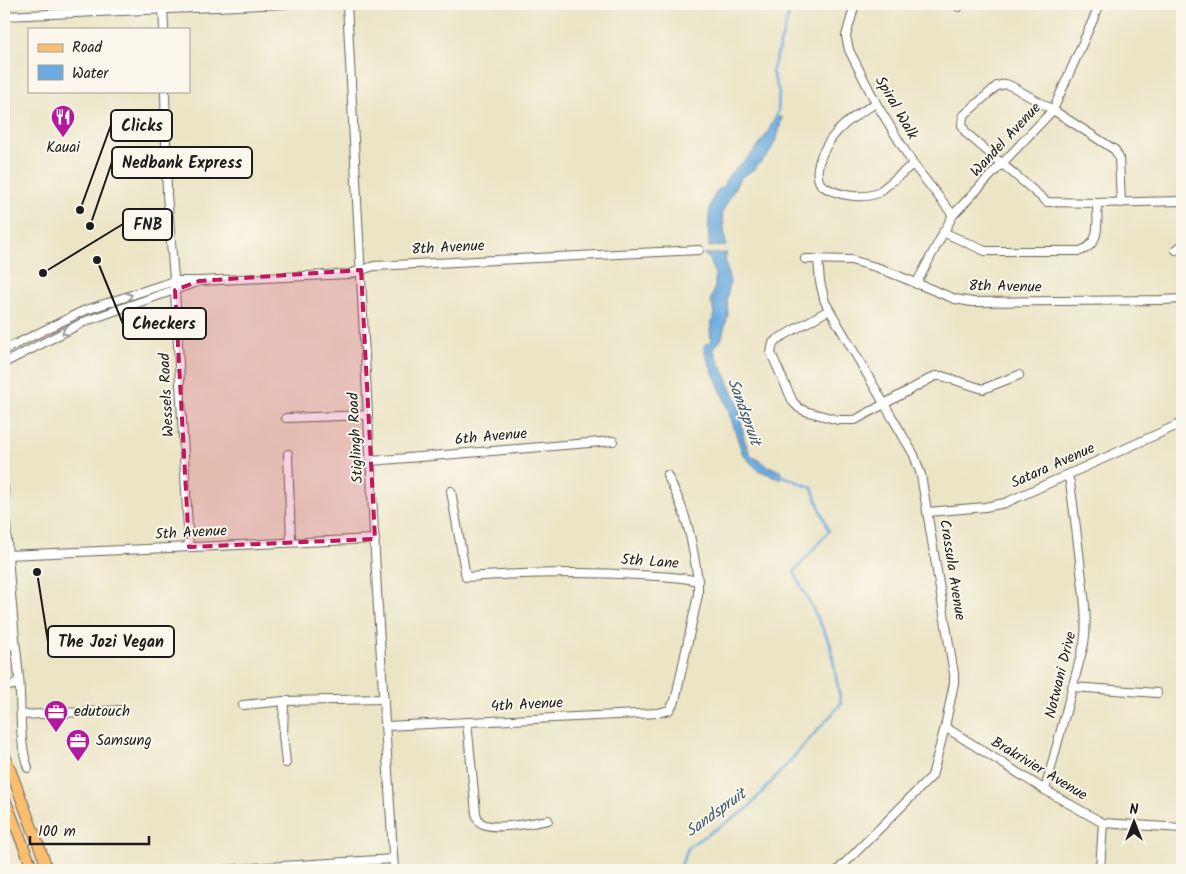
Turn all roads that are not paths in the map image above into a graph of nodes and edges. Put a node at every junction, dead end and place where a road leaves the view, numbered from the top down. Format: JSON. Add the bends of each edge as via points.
{"nodes":[{"id":1,"x":285,"y":4,"type":"edge"},
{"id":2,"x":347,"y":4,"type":"edge"},
{"id":3,"x":855,"y":4,"type":"edge"},
{"id":4,"x":1100,"y":4,"type":"edge"},
{"id":5,"x":163,"y":6,"type":"edge"},
{"id":6,"x":4,"y":16,"type":"edge"},
{"id":7,"x":164,"y":28,"type":"edge"},
{"id":8,"x":165,"y":92,"type":"edge"},
{"id":9,"x":876,"y":103,"type":"junction"},
{"id":10,"x":1053,"y":110,"type":"junction"},
{"id":11,"x":913,"y":164,"type":"junction"},
{"id":12,"x":1003,"y":164,"type":"junction"},
{"id":13,"x":1182,"y":201,"type":"edge"},
{"id":14,"x":1097,"y":203,"type":"junction"},
{"id":15,"x":1121,"y":203,"type":"junction"},
{"id":16,"x":953,"y":216,"type":"junction"},
{"id":17,"x":943,"y":232,"type":"junction"},
{"id":18,"x":699,"y":250,"type":"dead end"},
{"id":19,"x":805,"y":259,"type":"dead end"},
{"id":20,"x":818,"y":259,"type":"junction"},
{"id":21,"x":361,"y":270,"type":"junction"},
{"id":22,"x":174,"y":280,"type":"junction"},
{"id":23,"x":199,"y":281,"type":"junction"},
{"id":24,"x":916,"y":284,"type":"junction"},
{"id":25,"x":175,"y":290,"type":"junction"},
{"id":26,"x":1182,"y":298,"type":"edge"},
{"id":27,"x":829,"y":310,"type":"junction"},
{"id":28,"x":83,"y":311,"type":"junction"},
{"id":29,"x":86,"y":321,"type":"junction"},
{"id":30,"x":4,"y":350,"type":"edge"},
{"id":31,"x":4,"y":363,"type":"edge"},
{"id":32,"x":1019,"y":375,"type":"dead end"},
{"id":33,"x":885,"y":404,"type":"junction"},
{"id":34,"x":368,"y":415,"type":"junction"},
{"id":35,"x":286,"y":418,"type":"dead end"},
{"id":36,"x":1182,"y":423,"type":"edge"},
{"id":37,"x":613,"y":441,"type":"dead end"},
{"id":38,"x":288,"y":454,"type":"dead end"},
{"id":39,"x":371,"y":461,"type":"junction"},
{"id":40,"x":667,"y":475,"type":"dead end"},
{"id":41,"x":1067,"y":476,"type":"junction"},
{"id":42,"x":4,"y":487,"type":"edge"},
{"id":43,"x":451,"y":492,"type":"dead end"},
{"id":44,"x":928,"y":512,"type":"junction"},
{"id":45,"x":376,"y":538,"type":"junction"},
{"id":46,"x":291,"y":542,"type":"junction"},
{"id":47,"x":189,"y":547,"type":"junction"},
{"id":48,"x":7,"y":555,"type":"junction"},
{"id":49,"x":698,"y":581,"type":"junction"},
{"id":50,"x":13,"y":630,"type":"junction"},
{"id":51,"x":4,"y":658,"type":"edge"},
{"id":52,"x":19,"y":680,"type":"junction"},
{"id":53,"x":4,"y":684,"type":"edge"},
{"id":54,"x":1072,"y":687,"type":"junction"},
{"id":55,"x":1157,"y":693,"type":"dead end"},
{"id":56,"x":384,"y":698,"type":"junction"},
{"id":57,"x":284,"y":701,"type":"junction"},
{"id":58,"x":243,"y":705,"type":"dead end"},
{"id":59,"x":124,"y":710,"type":"dead end"},
{"id":60,"x":669,"y":710,"type":"joint"},
{"id":61,"x":21,"y":715,"type":"junction"},
{"id":62,"x":467,"y":722,"type":"junction"},
{"id":63,"x":386,"y":726,"type":"junction"},
{"id":64,"x":945,"y":727,"type":"junction"},
{"id":65,"x":4,"y":753,"type":"edge"},
{"id":66,"x":286,"y":763,"type":"dead end"},
{"id":67,"x":28,"y":768,"type":"dead end"},
{"id":68,"x":1045,"y":790,"type":"junction"},
{"id":69,"x":4,"y":797,"type":"edge"},
{"id":70,"x":548,"y":820,"type":"dead end"},
{"id":71,"x":1103,"y":822,"type":"junction"},
{"id":72,"x":1182,"y":828,"type":"edge"},
{"id":73,"x":393,"y":859,"type":"junction"},
{"id":74,"x":33,"y":870,"type":"edge"},
{"id":75,"x":48,"y":870,"type":"edge"},
{"id":76,"x":222,"y":870,"type":"edge"},
{"id":77,"x":394,"y":870,"type":"edge"},
{"id":78,"x":838,"y":870,"type":"edge"},
{"id":79,"x":1100,"y":870,"type":"edge"}],
"edges":[{"from":1,"to":5,"type":"street"},
{"from":2,"to":21,"type":"street","name":"Stiglingh Road"},
{"from":3,"to":9,"type":"street","name":"Spiral Walk","via":[[846,44]]},
{"from":4,"to":10,"type":"street","name":"Wandel Avenue"},
{"from":5,"to":6,"type":"street"},
{"from":5,"to":7,"type":"street"},
{"from":8,"to":22,"type":"street","name":"Wessels Road","via":[[167,195]]},
{"from":9,"to":11,"type":"street","name":"Spiral Walk"},
{"from":9,"to":11,"type":"street","via":[[840,128],[824,150],[817,175],[821,185],[856,196],[872,195]]},
{"from":10,"to":12,"type":"street","name":"Wandel Avenue"},
{"from":10,"to":12,"type":"street","via":[[1013,87],[1001,84],[963,116],[962,125],[966,133]]},
{"from":10,"to":15,"type":"street","via":[[1115,150]]},
{"from":11,"to":16,"type":"street","name":"Spiral Walk"},
{"from":12,"to":14,"type":"street","via":[[1048,202]]},
{"from":12,"to":16,"type":"street","name":"Wandel Avenue"},
{"from":13,"to":15,"type":"street"},
{"from":14,"to":15,"type":"street"},
{"from":14,"to":17,"type":"street","via":[[1096,240],[1080,250],[985,251]]},
{"from":16,"to":17,"type":"street","name":"Wandel Avenue"},
{"from":17,"to":24,"type":"street","name":"Wandel Avenue"},
{"from":18,"to":21,"type":"street","name":"8th Avenue","via":[[374,266]]},
{"from":19,"to":20,"type":"street","name":"8th Avenue"},
{"from":20,"to":24,"type":"street","name":"8th Avenue","via":[[851,260]]},
{"from":20,"to":27,"type":"street","name":"Crassula Avenue","via":[[820,282]]},
{"from":21,"to":23,"type":"street","name":"8th Avenue","via":[[349,274]]},
{"from":21,"to":34,"type":"street","name":"Stiglingh Road"},
{"from":22,"to":23,"type":"street","name":"8th Avenue"},
{"from":22,"to":25,"type":"street","name":"Wessels Road"},
{"from":28,"to":22,"type":"street","one_way":true},
{"from":23,"to":25,"type":"street","name":"8th Avenue"},
{"from":24,"to":26,"type":"street","name":"8th Avenue","via":[[972,302]]},
{"from":25,"to":29,"type":"street","name":"8th Avenue"},
{"from":25,"to":47,"type":"street","name":"Wessels Road"},
{"from":27,"to":33,"type":"street","name":"Crassula Avenue"},
{"from":27,"to":33,"type":"street","via":[[773,343],[772,355],[793,402],[805,411],[844,421],[855,420]]},
{"from":28,"to":29,"type":"street"},
{"from":28,"to":30,"type":"street"},
{"from":29,"to":31,"type":"street","name":"8th Avenue","one_way":true},
{"from":32,"to":33,"type":"street","via":[[983,389],[935,376]]},
{"from":33,"to":44,"type":"street","name":"Crassula Avenue","via":[[914,455]]},
{"from":34,"to":35,"type":"street"},
{"from":34,"to":39,"type":"street","name":"Stiglingh Road"},
{"from":36,"to":41,"type":"street","name":"Satara Avenue"},
{"from":37,"to":39,"type":"street","name":"6th Avenue"},
{"from":38,"to":46,"type":"street"},
{"from":39,"to":45,"type":"street","name":"Stiglingh Road"},
{"from":40,"to":49,"type":"street","via":[[685,512]]},
{"from":41,"to":44,"type":"street","name":"Satara Avenue","via":[[1005,503]]},
{"from":41,"to":54,"type":"street","name":"Notwani Drive","via":[[1086,616],[1084,644]]},
{"from":42,"to":48,"type":"street"},
{"from":43,"to":49,"type":"street","name":"5th Lane","via":[[466,577],[592,572]]},
{"from":44,"to":64,"type":"street","name":"Crassula Avenue","via":[[954,674]]},
{"from":45,"to":46,"type":"street","name":"5th Avenue"},
{"from":45,"to":56,"type":"street","name":"Stiglingh Road"},
{"from":46,"to":47,"type":"street","name":"5th Avenue"},
{"from":47,"to":48,"type":"street","name":"5th Avenue"},
{"from":48,"to":50,"type":"street"},
{"from":49,"to":60,"type":"street","name":"5th Lane","via":[[698,595],[675,701]]},
{"from":50,"to":51,"type":"street"},
{"from":50,"to":52,"type":"street"},
{"from":52,"to":53,"type":"street","via":[[14,685]]},
{"from":52,"to":61,"type":"street"},
{"from":54,"to":55,"type":"street"},
{"from":54,"to":68,"type":"street","name":"Notwani Drive"},
{"from":56,"to":57,"type":"street"},
{"from":56,"to":63,"type":"street","name":"Stiglingh Road"},
{"from":57,"to":58,"type":"street"},
{"from":57,"to":66,"type":"street"},
{"from":59,"to":61,"type":"street"},
{"from":60,"to":62,"type":"street","name":"4th Avenue"},
{"from":61,"to":67,"type":"street","via":[[22,747]]},
{"from":62,"to":63,"type":"street","name":"4th Avenue"},
{"from":62,"to":70,"type":"street","via":[[479,821],[495,827]]},
{"from":63,"to":73,"type":"street","name":"Stiglingh Road"},
{"from":64,"to":68,"type":"street","name":"Brakrivier Avenue"},
{"from":64,"to":78,"type":"street","name":"Crassula Avenue","via":[[931,778]]},
{"from":65,"to":75,"type":"main road"},
{"from":68,"to":71,"type":"street","name":"Brakrivier Avenue"},
{"from":69,"to":74,"type":"main road"},
{"from":71,"to":72,"type":"street","name":"Brakrivier Avenue"},
{"from":71,"to":79,"type":"street"},
{"from":73,"to":76,"type":"street"},
{"from":73,"to":77,"type":"street","name":"Stiglingh Road"}]}
